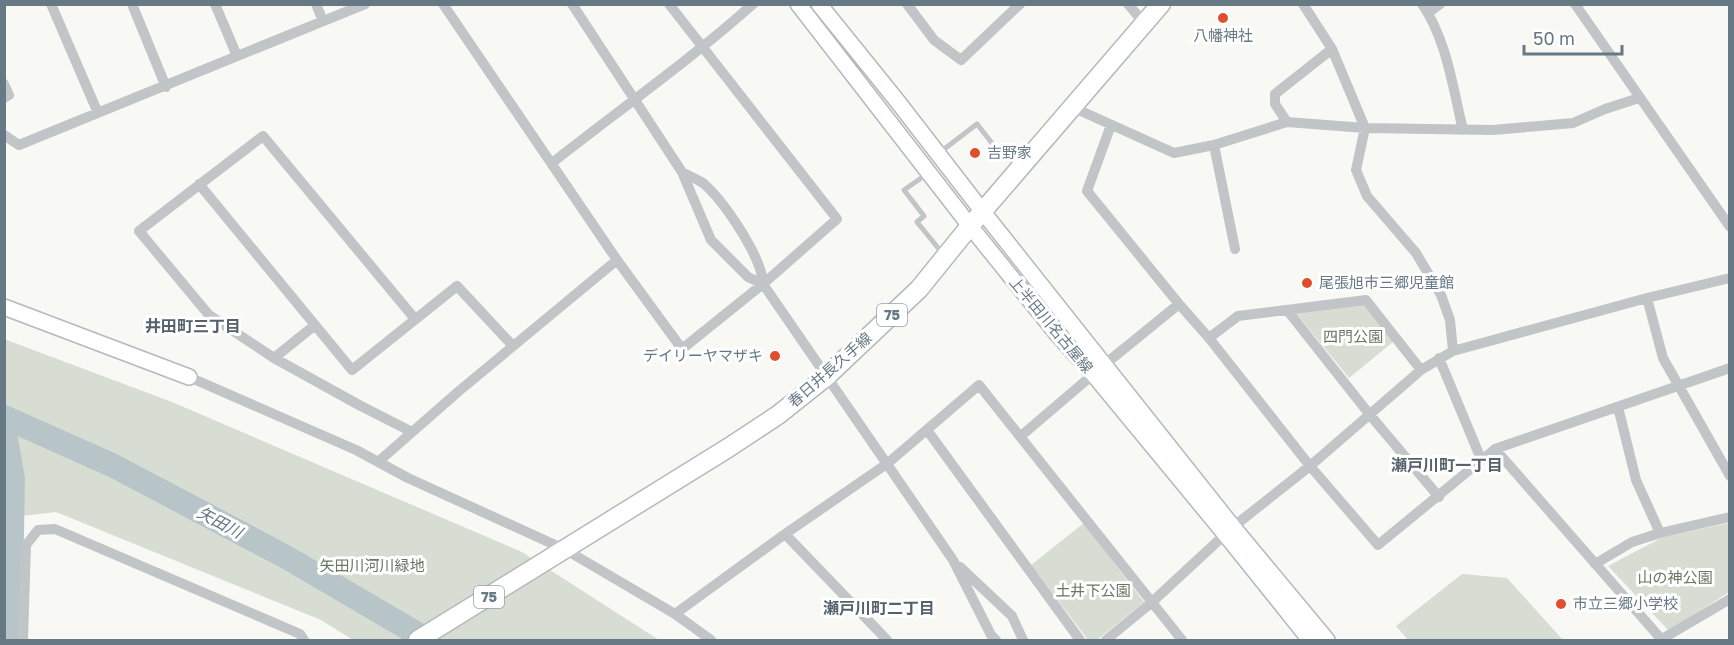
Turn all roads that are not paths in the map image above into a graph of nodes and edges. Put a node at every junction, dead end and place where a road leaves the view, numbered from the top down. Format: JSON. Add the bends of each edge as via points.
{"nodes":[{"id":1,"x":51,"y":4,"type":"edge"},
{"id":2,"x":132,"y":4,"type":"edge"},
{"id":3,"x":215,"y":4,"type":"edge"},
{"id":4,"x":316,"y":4,"type":"edge"},
{"id":5,"x":365,"y":4,"type":"edge"},
{"id":6,"x":443,"y":4,"type":"edge"},
{"id":7,"x":572,"y":4,"type":"edge"},
{"id":8,"x":669,"y":4,"type":"edge"},
{"id":9,"x":753,"y":4,"type":"edge"},
{"id":10,"x":798,"y":4,"type":"edge"},
{"id":11,"x":819,"y":4,"type":"edge"},
{"id":12,"x":907,"y":4,"type":"edge"},
{"id":13,"x":1020,"y":4,"type":"edge"},
{"id":14,"x":1128,"y":4,"type":"edge"},
{"id":15,"x":1161,"y":4,"type":"edge"},
{"id":16,"x":1303,"y":4,"type":"edge"},
{"id":17,"x":1440,"y":4,"type":"edge"},
{"id":18,"x":1575,"y":4,"type":"edge"},
{"id":19,"x":1425,"y":9,"type":"edge"},
{"id":20,"x":323,"y":21,"type":"junction"},
{"id":21,"x":1144,"y":23,"type":"junction"},
{"id":22,"x":704,"y":48,"type":"junction"},
{"id":23,"x":1332,"y":49,"type":"junction"},
{"id":24,"x":237,"y":56,"type":"junction"},
{"id":25,"x":4,"y":84,"type":"edge"},
{"id":26,"x":166,"y":87,"type":"junction"},
{"id":27,"x":4,"y":98,"type":"edge"},
{"id":28,"x":634,"y":98,"type":"junction"},
{"id":29,"x":1639,"y":98,"type":"junction"},
{"id":30,"x":1072,"y":107,"type":"junction"},
{"id":31,"x":98,"y":113,"type":"junction"},
{"id":32,"x":1287,"y":122,"type":"junction"},
{"id":33,"x":1111,"y":125,"type":"junction"},
{"id":34,"x":1365,"y":128,"type":"junction"},
{"id":35,"x":1463,"y":130,"type":"junction"},
{"id":36,"x":4,"y":135,"type":"edge"},
{"id":37,"x":1214,"y":145,"type":"junction"},
{"id":38,"x":938,"y":154,"type":"junction"},
{"id":39,"x":552,"y":163,"type":"junction"},
{"id":40,"x":1021,"y":168,"type":"junction"},
{"id":41,"x":682,"y":172,"type":"junction"},
{"id":42,"x":929,"y":173,"type":"junction"},
{"id":43,"x":199,"y":184,"type":"junction"},
{"id":44,"x":983,"y":212,"type":"junction"},
{"id":45,"x":1729,"y":224,"type":"edge"},
{"id":46,"x":970,"y":226,"type":"junction"},
{"id":47,"x":1235,"y":249,"type":"dead end"},
{"id":48,"x":946,"y":256,"type":"junction"},
{"id":49,"x":617,"y":260,"type":"junction"},
{"id":50,"x":1730,"y":278,"type":"edge"},
{"id":51,"x":763,"y":284,"type":"junction"},
{"id":52,"x":1647,"y":298,"type":"junction"},
{"id":53,"x":1179,"y":304,"type":"junction"},
{"id":54,"x":4,"y":308,"type":"edge"},
{"id":55,"x":1287,"y":310,"type":"junction"},
{"id":56,"x":415,"y":319,"type":"junction"},
{"id":57,"x":315,"y":325,"type":"junction"},
{"id":58,"x":1209,"y":338,"type":"junction"},
{"id":59,"x":513,"y":346,"type":"junction"},
{"id":60,"x":1453,"y":351,"type":"junction"},
{"id":61,"x":274,"y":358,"type":"junction"},
{"id":62,"x":1439,"y":358,"type":"junction"},
{"id":63,"x":1730,"y":368,"type":"edge"},
{"id":64,"x":1099,"y":369,"type":"junction"},
{"id":65,"x":1421,"y":370,"type":"junction"},
{"id":66,"x":827,"y":376,"type":"junction"},
{"id":67,"x":189,"y":377,"type":"joint"},
{"id":68,"x":1678,"y":387,"type":"junction"},
{"id":69,"x":1618,"y":407,"type":"junction"},
{"id":70,"x":1370,"y":415,"type":"junction"},
{"id":71,"x":927,"y":430,"type":"junction"},
{"id":72,"x":412,"y":432,"type":"junction"},
{"id":73,"x":1021,"y":436,"type":"junction"},
{"id":74,"x":1495,"y":449,"type":"junction"},
{"id":75,"x":1481,"y":459,"type":"junction"},
{"id":76,"x":378,"y":462,"type":"junction"},
{"id":77,"x":888,"y":463,"type":"junction"},
{"id":78,"x":1310,"y":466,"type":"junction"},
{"id":79,"x":1730,"y":476,"type":"edge"},
{"id":80,"x":1439,"y":497,"type":"junction"},
{"id":81,"x":1730,"y":517,"type":"edge"},
{"id":82,"x":1229,"y":531,"type":"junction"},
{"id":83,"x":1660,"y":533,"type":"junction"},
{"id":84,"x":785,"y":534,"type":"junction"},
{"id":85,"x":563,"y":551,"type":"junction"},
{"id":86,"x":953,"y":560,"type":"junction"},
{"id":87,"x":1595,"y":564,"type":"junction"},
{"id":88,"x":1730,"y":599,"type":"edge"},
{"id":89,"x":1152,"y":603,"type":"junction"},
{"id":90,"x":675,"y":614,"type":"junction"},
{"id":91,"x":23,"y":640,"type":"edge"},
{"id":92,"x":304,"y":640,"type":"edge"},
{"id":93,"x":418,"y":640,"type":"edge"},
{"id":94,"x":711,"y":640,"type":"edge"},
{"id":95,"x":887,"y":640,"type":"edge"},
{"id":96,"x":996,"y":640,"type":"edge"},
{"id":97,"x":1023,"y":640,"type":"edge"},
{"id":98,"x":1080,"y":640,"type":"edge"},
{"id":99,"x":1106,"y":640,"type":"edge"},
{"id":100,"x":1182,"y":640,"type":"edge"},
{"id":101,"x":1310,"y":640,"type":"edge"},
{"id":102,"x":1327,"y":640,"type":"edge"},
{"id":103,"x":1662,"y":640,"type":"edge"}],
"edges":[{"from":1,"to":31,"type":"street"},
{"from":2,"to":26,"type":"street"},
{"from":3,"to":24,"type":"street"},
{"from":4,"to":20,"type":"street"},
{"from":5,"to":20,"type":"street"},
{"from":6,"to":39,"type":"street"},
{"from":7,"to":28,"type":"street"},
{"from":8,"to":22,"type":"street"},
{"from":9,"to":22,"type":"street"},
{"from":10,"to":42,"type":"main road","name":"上半田川名古屋線"},
{"from":11,"to":38,"type":"main road","name":"上半田川名古屋線"},
{"from":12,"to":13,"type":"street","via":[[934,39],[961,60]]},
{"from":14,"to":21,"type":"street"},
{"from":15,"to":21,"type":"main road","name":"春日井長久手線","number":"75"},
{"from":16,"to":23,"type":"street"},
{"from":17,"to":19,"type":"street"},
{"from":18,"to":29,"type":"street"},
{"from":19,"to":35,"type":"street","via":[[1441,41]]},
{"from":20,"to":24,"type":"street"},
{"from":21,"to":30,"type":"main road","name":"春日井長久手線","number":"75"},
{"from":22,"to":28,"type":"street"},
{"from":22,"to":51,"type":"street","via":[[837,219]]},
{"from":23,"to":32,"type":"street","via":[[1275,94],[1275,104]]},
{"from":23,"to":34,"type":"street"},
{"from":24,"to":26,"type":"street"},
{"from":25,"to":27,"type":"street","via":[[9,95]]},
{"from":26,"to":31,"type":"street"},
{"from":28,"to":39,"type":"street"},
{"from":28,"to":41,"type":"street"},
{"from":29,"to":35,"type":"street","via":[[1574,123],[1516,130]]},
{"from":29,"to":45,"type":"street"},
{"from":30,"to":33,"type":"street"},
{"from":30,"to":40,"type":"main road","name":"春日井長久手線","number":"75"},
{"from":31,"to":36,"type":"street","via":[[19,145]]},
{"from":32,"to":34,"type":"street"},
{"from":32,"to":37,"type":"street"},
{"from":33,"to":37,"type":"street","via":[[1174,153]]},
{"from":33,"to":53,"type":"street","via":[[1087,191]]},
{"from":34,"to":35,"type":"street"},
{"from":34,"to":60,"type":"street","via":[[1356,170],[1367,196],[1416,253],[1442,296],[1450,320]]},
{"from":37,"to":47,"type":"street"},
{"from":38,"to":40,"type":"lane","via":[[977,124],[995,147]]},
{"from":38,"to":44,"type":"main road","name":"上半田川名古屋線"},
{"from":39,"to":49,"type":"street"},
{"from":40,"to":44,"type":"main road","name":"春日井長久手線","number":"75"},
{"from":41,"to":51,"type":"street","via":[[711,240],[748,277]]},
{"from":41,"to":51,"type":"street","via":[[702,183],[737,223],[763,273]]},
{"from":42,"to":46,"type":"main road","name":"上半田川名古屋線"},
{"from":42,"to":48,"type":"lane","via":[[904,190],[924,216],[917,222]]},
{"from":43,"to":56,"type":"street","via":[[262,136]]},
{"from":43,"to":57,"type":"street"},
{"from":43,"to":61,"type":"street","via":[[139,231],[209,315]]},
{"from":44,"to":46,"type":"main road","name":"春日井長久手線","number":"75"},
{"from":44,"to":64,"type":"main road","name":"上半田川名古屋線"},
{"from":46,"to":48,"type":"main road","name":"春日井長久手線","number":"75"},
{"from":46,"to":64,"type":"main road","name":"上半田川名古屋線","via":[[1057,334]]},
{"from":48,"to":66,"type":"main road","name":"春日井長久手線","number":"75","via":[[919,289]]},
{"from":49,"to":51,"type":"street","via":[[682,349]]},
{"from":49,"to":59,"type":"street"},
{"from":50,"to":52,"type":"street"},
{"from":51,"to":66,"type":"street"},
{"from":52,"to":60,"type":"street"},
{"from":52,"to":68,"type":"street","via":[[1663,358]]},
{"from":53,"to":58,"type":"street"},
{"from":53,"to":64,"type":"street"},
{"from":54,"to":67,"type":"main road"},
{"from":55,"to":58,"type":"street","via":[[1238,316]]},
{"from":55,"to":65,"type":"street","via":[[1366,300]]},
{"from":55,"to":70,"type":"street"},
{"from":56,"to":57,"type":"street","via":[[352,370]]},
{"from":56,"to":59,"type":"street","via":[[457,286]]},
{"from":57,"to":61,"type":"street"},
{"from":58,"to":78,"type":"street"},
{"from":59,"to":72,"type":"street"},
{"from":60,"to":62,"type":"street"},
{"from":61,"to":72,"type":"street"},
{"from":62,"to":65,"type":"street"},
{"from":62,"to":75,"type":"street"},
{"from":63,"to":68,"type":"street"},
{"from":64,"to":73,"type":"street"},
{"from":64,"to":82,"type":"main road","name":"上半田川名古屋線"},
{"from":65,"to":70,"type":"street"},
{"from":66,"to":77,"type":"street"},
{"from":66,"to":85,"type":"main road","name":"春日井長久手線","number":"75","via":[[768,422]]},
{"from":67,"to":76,"type":"street"},
{"from":68,"to":69,"type":"street"},
{"from":68,"to":79,"type":"street"},
{"from":69,"to":74,"type":"street"},
{"from":69,"to":83,"type":"street","via":[[1636,480]]},
{"from":70,"to":78,"type":"street"},
{"from":70,"to":80,"type":"street"},
{"from":71,"to":73,"type":"street","via":[[979,385]]},
{"from":71,"to":77,"type":"street"},
{"from":71,"to":98,"type":"street"},
{"from":72,"to":76,"type":"street"},
{"from":73,"to":89,"type":"street"},
{"from":74,"to":75,"type":"street"},
{"from":74,"to":87,"type":"street"},
{"from":75,"to":80,"type":"street"},
{"from":76,"to":85,"type":"street"},
{"from":77,"to":84,"type":"street"},
{"from":77,"to":86,"type":"street"},
{"from":78,"to":80,"type":"street","via":[[1378,545]]},
{"from":78,"to":82,"type":"street"},
{"from":81,"to":83,"type":"street"},
{"from":82,"to":89,"type":"street"},
{"from":82,"to":101,"type":"main road","name":"上半田川名古屋線"},
{"from":82,"to":102,"type":"main road","name":"上半田川名古屋線"},
{"from":83,"to":87,"type":"street","via":[[1632,542]]},
{"from":84,"to":90,"type":"street"},
{"from":84,"to":95,"type":"street"},
{"from":85,"to":90,"type":"street"},
{"from":85,"to":93,"type":"main road","name":"春日井長久手線","number":"75"},
{"from":86,"to":96,"type":"street"},
{"from":86,"to":97,"type":"street","via":[[1012,616]]},
{"from":87,"to":103,"type":"street"},
{"from":88,"to":103,"type":"street"},
{"from":89,"to":99,"type":"street"},
{"from":89,"to":100,"type":"street"},
{"from":90,"to":94,"type":"street"},
{"from":91,"to":92,"type":"street","via":[[26,545],[38,530],[55,529],[300,634]]}]}
